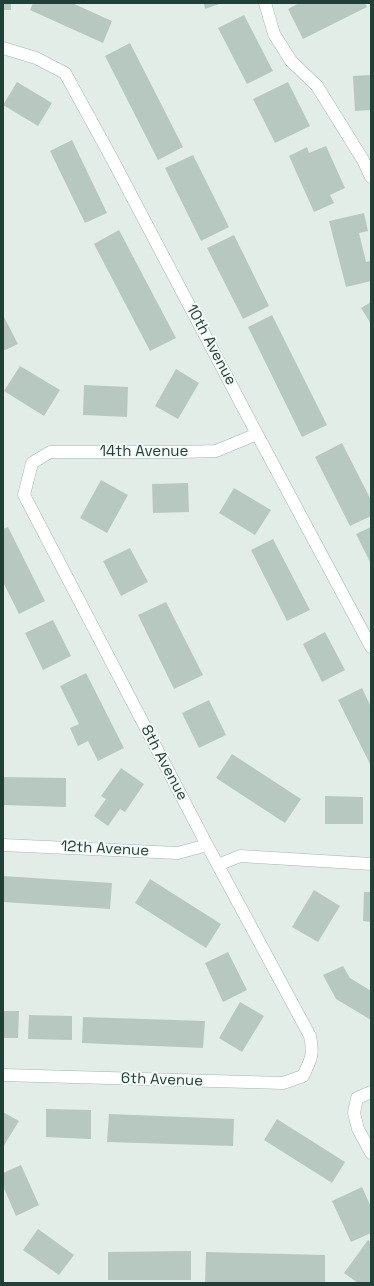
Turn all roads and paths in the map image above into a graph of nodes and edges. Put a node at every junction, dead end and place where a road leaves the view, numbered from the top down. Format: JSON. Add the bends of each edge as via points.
{"nodes":[{"id":1,"x":265,"y":3,"type":"edge"},
{"id":2,"x":3,"y":48,"type":"edge"},
{"id":3,"x":367,"y":158,"type":"edge"},
{"id":4,"x":371,"y":177,"type":"edge"},
{"id":5,"x":257,"y":434,"type":"junction"},
{"id":6,"x":32,"y":463,"type":"joint"},
{"id":7,"x":371,"y":647,"type":"edge"},
{"id":8,"x":3,"y":844,"type":"edge"},
{"id":9,"x":206,"y":845,"type":"junction"},
{"id":10,"x":218,"y":864,"type":"junction"},
{"id":11,"x":371,"y":864,"type":"edge"},
{"id":12,"x":310,"y":1061,"type":"joint"},
{"id":13,"x":3,"y":1075,"type":"edge"},
{"id":14,"x":371,"y":1092,"type":"edge"},
{"id":15,"x":371,"y":1153,"type":"edge"}],
"edges":[{"from":1,"to":3,"type":"street","via":[[274,34],[291,61],[317,86]]},
{"from":2,"to":5,"type":"street","name":"10th Avenue","via":[[36,58],[65,73]]},
{"from":3,"to":4,"type":"street"},
{"from":5,"to":6,"type":"street","name":"14th Avenue","via":[[216,451],[50,452]]},
{"from":5,"to":7,"type":"street","name":"10th Avenue"},
{"from":6,"to":9,"type":"street","name":"8th Avenue","via":[[24,495]]},
{"from":8,"to":9,"type":"street","name":"12th Avenue","via":[[178,853]]},
{"from":9,"to":10,"type":"street","name":"8th Avenue"},
{"from":10,"to":11,"type":"street","via":[[240,856]]},
{"from":10,"to":12,"type":"street","name":"8th Avenue","via":[[310,1036],[313,1049]]},
{"from":12,"to":13,"type":"street","name":"6th Avenue","via":[[302,1076],[283,1084]]},
{"from":14,"to":15,"type":"street","via":[[357,1098],[354,1113],[358,1129]]}]}
